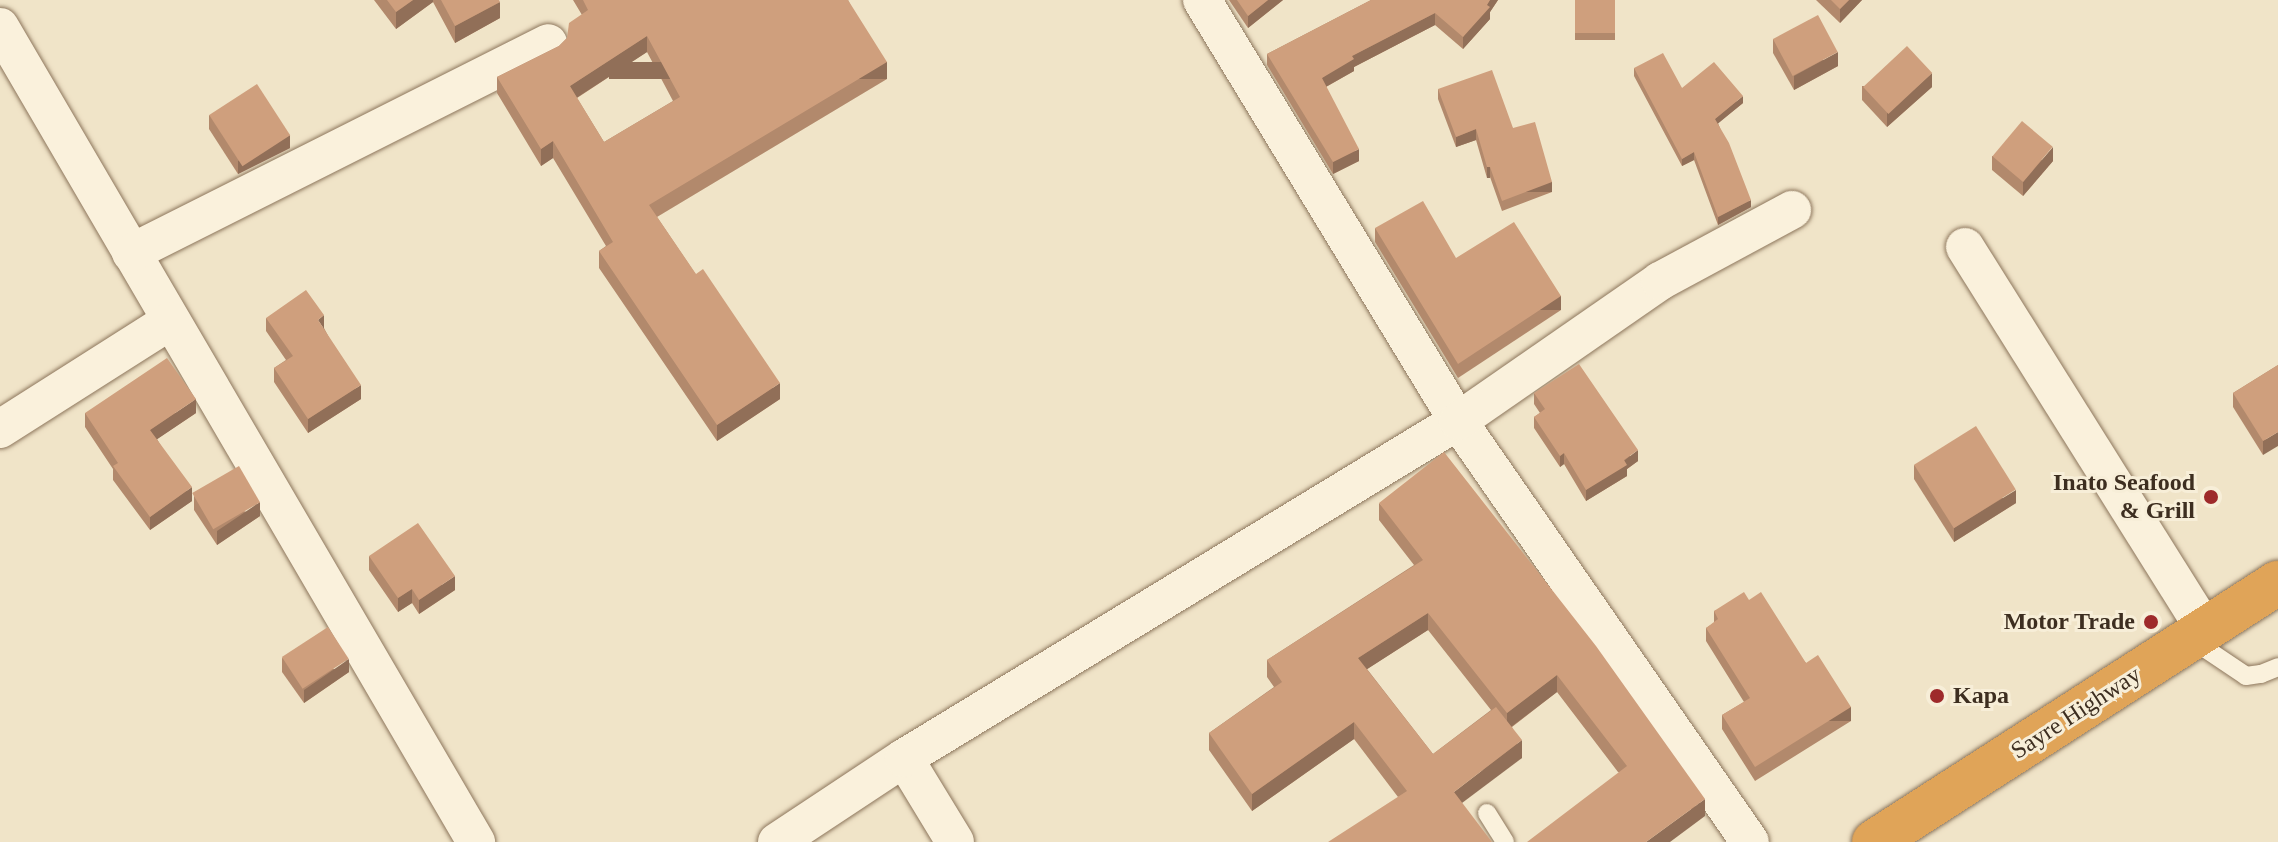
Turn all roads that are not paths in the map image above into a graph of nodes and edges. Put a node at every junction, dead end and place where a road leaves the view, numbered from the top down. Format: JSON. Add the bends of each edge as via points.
{"nodes":[{"id":1,"x":1202,"y":0,"type":"edge"},
{"id":2,"x":0,"y":27,"type":"edge"},
{"id":3,"x":548,"y":43,"type":"dead end"},
{"id":4,"x":1792,"y":210,"type":"dead end"},
{"id":5,"x":1965,"y":247,"type":"dead end"},
{"id":6,"x":131,"y":253,"type":"junction"},
{"id":7,"x":170,"y":321,"type":"junction"},
{"id":8,"x":1458,"y":421,"type":"junction"},
{"id":9,"x":0,"y":429,"type":"edge"},
{"id":10,"x":2278,"y":583,"type":"edge"},
{"id":11,"x":2198,"y":635,"type":"junction"},
{"id":12,"x":2278,"y":667,"type":"edge"},
{"id":13,"x":904,"y":758,"type":"junction"},
{"id":14,"x":1487,"y":813,"type":"dead end"},
{"id":15,"x":476,"y":842,"type":"edge"},
{"id":16,"x":777,"y":842,"type":"edge"},
{"id":17,"x":955,"y":842,"type":"edge"},
{"id":18,"x":1505,"y":842,"type":"edge"},
{"id":19,"x":1750,"y":842,"type":"edge"},
{"id":20,"x":1874,"y":842,"type":"edge"}],
"edges":[{"from":1,"to":8,"type":"street"},
{"from":2,"to":6,"type":"street"},
{"from":3,"to":6,"type":"street"},
{"from":4,"to":8,"type":"street","via":[[1660,281]]},
{"from":5,"to":11,"type":"street"},
{"from":6,"to":7,"type":"street"},
{"from":7,"to":9,"type":"street"},
{"from":7,"to":15,"type":"street"},
{"from":8,"to":13,"type":"street"},
{"from":8,"to":19,"type":"street"},
{"from":10,"to":11,"type":"highway","name":"Sayre Highway"},
{"from":11,"to":12,"type":"lane","via":[[2246,676]]},
{"from":11,"to":20,"type":"highway","name":"Sayre Highway"},
{"from":13,"to":16,"type":"street"},
{"from":13,"to":17,"type":"street"},
{"from":14,"to":18,"type":"lane"}]}
